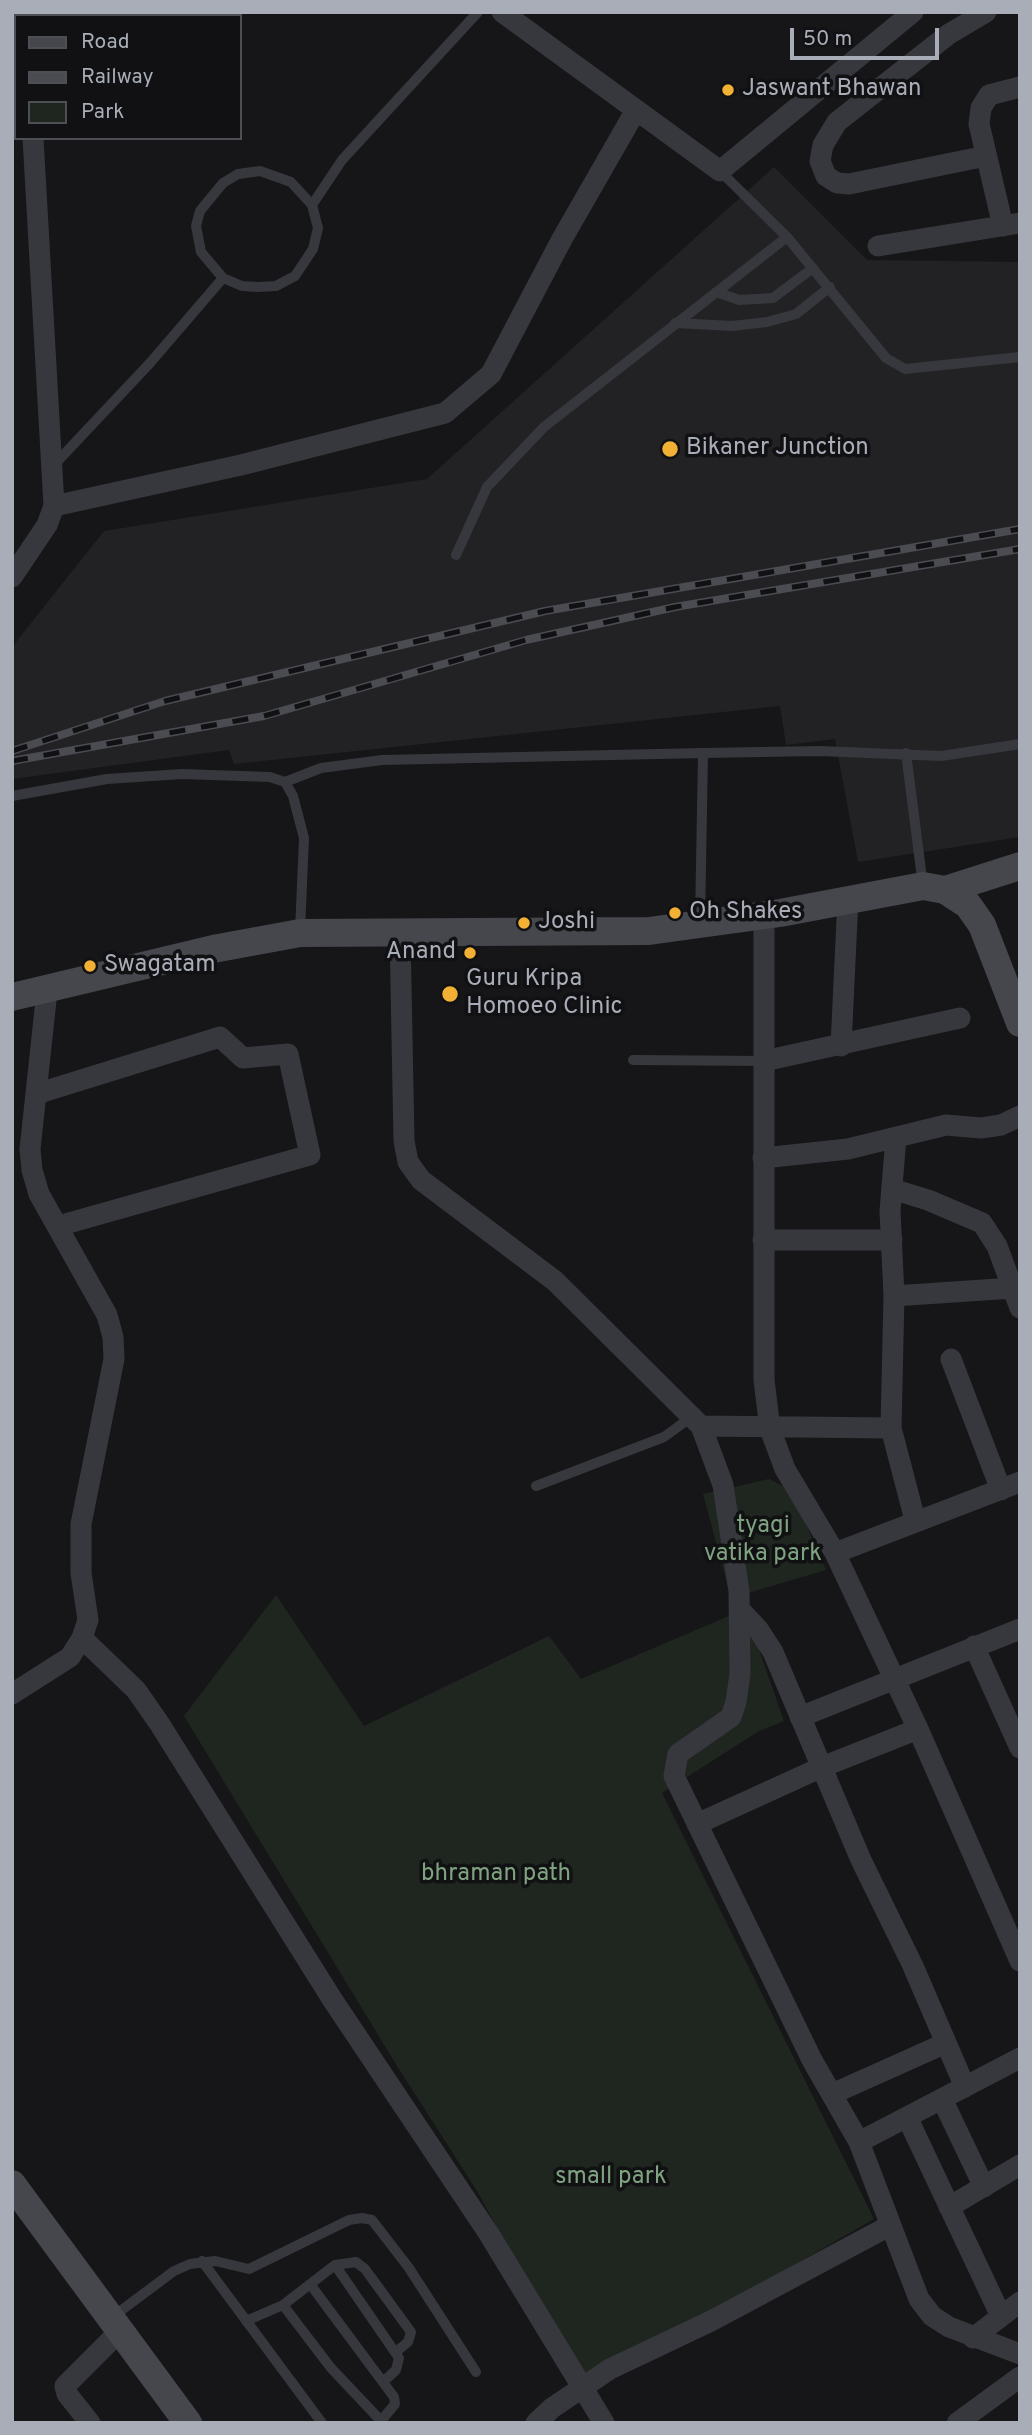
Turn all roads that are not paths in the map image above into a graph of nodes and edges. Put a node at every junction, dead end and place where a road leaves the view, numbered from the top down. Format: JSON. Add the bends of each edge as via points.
{"nodes":[{"id":1,"x":478,"y":12,"type":"edge"},
{"id":2,"x":502,"y":12,"type":"edge"},
{"id":3,"x":913,"y":12,"type":"edge"},
{"id":4,"x":986,"y":12,"type":"edge"},
{"id":5,"x":1020,"y":87,"type":"edge"},
{"id":6,"x":636,"y":110,"type":"junction"},
{"id":7,"x":33,"y":140,"type":"edge"},
{"id":8,"x":986,"y":156,"type":"junction"},
{"id":9,"x":720,"y":171,"type":"junction"},
{"id":10,"x":312,"y":205,"type":"junction"},
{"id":11,"x":1011,"y":225,"type":"edge"},
{"id":12,"x":787,"y":237,"type":"junction"},
{"id":13,"x":878,"y":246,"type":"dead end"},
{"id":14,"x":813,"y":268,"type":"junction"},
{"id":15,"x":223,"y":278,"type":"junction"},
{"id":16,"x":830,"y":287,"type":"junction"},
{"id":17,"x":716,"y":292,"type":"junction"},
{"id":18,"x":675,"y":323,"type":"junction"},
{"id":19,"x":1020,"y":357,"type":"edge"},
{"id":20,"x":51,"y":468,"type":"junction"},
{"id":21,"x":54,"y":506,"type":"junction"},
{"id":22,"x":456,"y":555,"type":"dead end"},
{"id":23,"x":15,"y":567,"type":"edge"},
{"id":24,"x":1020,"y":744,"type":"edge"},
{"id":25,"x":704,"y":753,"type":"junction"},
{"id":26,"x":906,"y":753,"type":"junction"},
{"id":27,"x":285,"y":782,"type":"junction"},
{"id":28,"x":12,"y":796,"type":"edge"},
{"id":29,"x":1020,"y":866,"type":"edge"},
{"id":30,"x":934,"y":888,"type":"junction"},
{"id":31,"x":848,"y":898,"type":"junction"},
{"id":32,"x":764,"y":915,"type":"junction"},
{"id":33,"x":700,"y":924,"type":"junction"},
{"id":34,"x":300,"y":933,"type":"junction"},
{"id":35,"x":400,"y":933,"type":"junction"},
{"id":36,"x":47,"y":990,"type":"junction"},
{"id":37,"x":12,"y":997,"type":"edge"},
{"id":38,"x":960,"y":1018,"type":"dead end"},
{"id":39,"x":1020,"y":1023,"type":"edge"},
{"id":40,"x":841,"y":1046,"type":"junction"},
{"id":41,"x":633,"y":1060,"type":"dead end"},
{"id":42,"x":764,"y":1061,"type":"junction"},
{"id":43,"x":36,"y":1094,"type":"junction"},
{"id":44,"x":1020,"y":1116,"type":"edge"},
{"id":45,"x":896,"y":1137,"type":"junction"},
{"id":46,"x":763,"y":1157,"type":"junction"},
{"id":47,"x":892,"y":1189,"type":"junction"},
{"id":48,"x":58,"y":1226,"type":"junction"},
{"id":49,"x":763,"y":1240,"type":"junction"},
{"id":50,"x":892,"y":1240,"type":"junction"},
{"id":51,"x":894,"y":1296,"type":"junction"},
{"id":52,"x":1016,"y":1298,"type":"edge"},
{"id":53,"x":951,"y":1359,"type":"dead end"},
{"id":54,"x":695,"y":1422,"type":"junction"},
{"id":55,"x":891,"y":1428,"type":"junction"},
{"id":56,"x":770,"y":1429,"type":"junction"},
{"id":57,"x":537,"y":1486,"type":"dead end"},
{"id":58,"x":1010,"y":1486,"type":"edge"},
{"id":59,"x":915,"y":1520,"type":"junction"},
{"id":60,"x":835,"y":1553,"type":"junction"},
{"id":61,"x":740,"y":1610,"type":"junction"},
{"id":62,"x":1020,"y":1629,"type":"edge"},
{"id":63,"x":82,"y":1638,"type":"junction"},
{"id":64,"x":974,"y":1646,"type":"junction"},
{"id":65,"x":894,"y":1679,"type":"junction"},
{"id":66,"x":12,"y":1694,"type":"edge"},
{"id":67,"x":800,"y":1717,"type":"junction"},
{"id":68,"x":918,"y":1729,"type":"junction"},
{"id":69,"x":1020,"y":1748,"type":"edge"},
{"id":70,"x":822,"y":1767,"type":"junction"},
{"id":71,"x":697,"y":1824,"type":"junction"},
{"id":72,"x":1020,"y":1961,"type":"edge"},
{"id":73,"x":946,"y":2043,"type":"junction"},
{"id":74,"x":1020,"y":2058,"type":"edge"},
{"id":75,"x":965,"y":2087,"type":"junction"},
{"id":76,"x":832,"y":2094,"type":"junction"},
{"id":77,"x":942,"y":2099,"type":"junction"},
{"id":78,"x":907,"y":2117,"type":"junction"},
{"id":79,"x":859,"y":2142,"type":"junction"},
{"id":80,"x":1020,"y":2165,"type":"edge"},
{"id":81,"x":12,"y":2184,"type":"edge"},
{"id":82,"x":984,"y":2188,"type":"junction"},
{"id":83,"x":949,"y":2207,"type":"junction"},
{"id":84,"x":889,"y":2226,"type":"junction"},
{"id":85,"x":202,"y":2261,"type":"junction"},
{"id":86,"x":335,"y":2265,"type":"junction"},
{"id":87,"x":310,"y":2284,"type":"junction"},
{"id":88,"x":1020,"y":2302,"type":"edge"},
{"id":89,"x":283,"y":2305,"type":"junction"},
{"id":90,"x":1001,"y":2316,"type":"junction"},
{"id":91,"x":246,"y":2321,"type":"junction"},
{"id":92,"x":116,"y":2324,"type":"junction"},
{"id":93,"x":973,"y":2338,"type":"junction"},
{"id":94,"x":396,"y":2352,"type":"junction"},
{"id":95,"x":1020,"y":2354,"type":"edge"},
{"id":96,"x":476,"y":2372,"type":"dead end"},
{"id":97,"x":1020,"y":2376,"type":"edge"},
{"id":98,"x":383,"y":2382,"type":"junction"},
{"id":99,"x":582,"y":2387,"type":"junction"},
{"id":100,"x":382,"y":2422,"type":"edge"},
{"id":101,"x":90,"y":2423,"type":"edge"},
{"id":102,"x":188,"y":2423,"type":"edge"},
{"id":103,"x":322,"y":2423,"type":"edge"},
{"id":104,"x":536,"y":2423,"type":"edge"},
{"id":105,"x":604,"y":2423,"type":"edge"},
{"id":106,"x":957,"y":2423,"type":"edge"}],
"edges":[{"from":1,"to":10,"type":"lane","via":[[342,160]]},
{"from":2,"to":6,"type":"street"},
{"from":3,"to":9,"type":"street"},
{"from":4,"to":8,"type":"street","via":[[949,34],[837,122],[823,145],[820,161],[826,176],[849,184]]},
{"from":5,"to":8,"type":"street","via":[[989,95],[981,108],[979,124]]},
{"from":6,"to":9,"type":"street"},
{"from":6,"to":21,"type":"street","via":[[491,374],[445,412],[241,465]]},
{"from":7,"to":20,"type":"street"},
{"from":8,"to":11,"type":"street"},
{"from":9,"to":12,"type":"lane"},
{"from":10,"to":15,"type":"lane","via":[[318,228],[313,249],[295,276],[276,286],[258,287]]},
{"from":10,"to":15,"type":"lane","via":[[291,182],[260,171],[238,174],[223,183],[200,211],[196,226],[201,251]]},
{"from":11,"to":13,"type":"street"},
{"from":12,"to":14,"type":"lane"},
{"from":12,"to":17,"type":"lane"},
{"from":14,"to":16,"type":"lane"},
{"from":14,"to":17,"type":"lane","via":[[773,298],[739,300]]},
{"from":15,"to":20,"type":"lane"},
{"from":16,"to":18,"type":"lane","via":[[796,314],[767,322],[732,326]]},
{"from":16,"to":19,"type":"lane","via":[[886,358],[905,369]]},
{"from":17,"to":18,"type":"lane"},
{"from":18,"to":22,"type":"lane","via":[[569,405],[514,457],[487,487]]},
{"from":20,"to":21,"type":"street"},
{"from":21,"to":23,"type":"street","via":[[47,525]]},
{"from":24,"to":26,"type":"lane","via":[[941,756]]},
{"from":25,"to":26,"type":"lane"},
{"from":25,"to":27,"type":"lane","via":[[382,760],[321,768]]},
{"from":25,"to":33,"type":"lane"},
{"from":26,"to":30,"type":"lane"},
{"from":27,"to":28,"type":"lane","via":[[182,774],[107,779]]},
{"from":27,"to":34,"type":"lane","via":[[304,838]]},
{"from":29,"to":30,"type":"street"},
{"from":30,"to":31,"type":"street"},
{"from":30,"to":39,"type":"street","via":[[968,905],[982,925]]},
{"from":31,"to":32,"type":"street"},
{"from":31,"to":40,"type":"street"},
{"from":32,"to":33,"type":"street"},
{"from":32,"to":42,"type":"street"},
{"from":33,"to":35,"type":"street","via":[[649,931]]},
{"from":34,"to":35,"type":"street"},
{"from":34,"to":36,"type":"street","via":[[213,949]]},
{"from":35,"to":54,"type":"street","via":[[408,1162],[421,1180],[555,1281]]},
{"from":36,"to":37,"type":"street"},
{"from":36,"to":43,"type":"street"},
{"from":38,"to":40,"type":"street"},
{"from":40,"to":42,"type":"street"},
{"from":41,"to":42,"type":"lane"},
{"from":42,"to":46,"type":"street"},
{"from":43,"to":48,"type":"street","via":[[32,1170]]},
{"from":43,"to":48,"type":"street","via":[[220,1037],[243,1058],[288,1054],[310,1155]]},
{"from":44,"to":45,"type":"street","via":[[1001,1125],[946,1125]]},
{"from":45,"to":46,"type":"street","via":[[848,1149]]},
{"from":45,"to":47,"type":"street"},
{"from":46,"to":49,"type":"street"},
{"from":47,"to":50,"type":"street"},
{"from":47,"to":52,"type":"street","via":[[982,1223],[997,1246]]},
{"from":48,"to":63,"type":"street","via":[[107,1315],[113,1336],[114,1359],[81,1524],[80,1562],[88,1620]]},
{"from":49,"to":50,"type":"street"},
{"from":49,"to":56,"type":"street","via":[[764,1380]]},
{"from":50,"to":51,"type":"street"},
{"from":51,"to":52,"type":"street"},
{"from":51,"to":55,"type":"street"},
{"from":53,"to":58,"type":"street"},
{"from":54,"to":56,"type":"street"},
{"from":54,"to":57,"type":"lane"},
{"from":54,"to":61,"type":"street","via":[[723,1485]]},
{"from":55,"to":56,"type":"street"},
{"from":55,"to":59,"type":"street"},
{"from":56,"to":60,"type":"street","via":[[785,1469]]},
{"from":58,"to":59,"type":"street"},
{"from":59,"to":60,"type":"street"},
{"from":60,"to":65,"type":"street"},
{"from":61,"to":67,"type":"street","via":[[773,1653]]},
{"from":61,"to":71,"type":"street","via":[[740,1674],[734,1711],[675,1760],[674,1776]]},
{"from":62,"to":64,"type":"street"},
{"from":63,"to":66,"type":"street","via":[[69,1657]]},
{"from":63,"to":99,"type":"street","via":[[136,1690],[159,1723]]},
{"from":64,"to":65,"type":"street"},
{"from":64,"to":69,"type":"street"},
{"from":65,"to":67,"type":"street"},
{"from":65,"to":68,"type":"street"},
{"from":67,"to":70,"type":"street"},
{"from":68,"to":70,"type":"street"},
{"from":68,"to":72,"type":"street"},
{"from":70,"to":71,"type":"street"},
{"from":70,"to":73,"type":"street"},
{"from":71,"to":76,"type":"street","via":[[744,1926]]},
{"from":73,"to":75,"type":"street"},
{"from":73,"to":76,"type":"street"},
{"from":74,"to":75,"type":"street"},
{"from":75,"to":77,"type":"street"},
{"from":76,"to":79,"type":"street"},
{"from":77,"to":78,"type":"street"},
{"from":77,"to":82,"type":"street"},
{"from":78,"to":79,"type":"street"},
{"from":78,"to":83,"type":"street"},
{"from":79,"to":84,"type":"street"},
{"from":80,"to":82,"type":"street"},
{"from":81,"to":92,"type":"street"},
{"from":82,"to":83,"type":"street"},
{"from":83,"to":90,"type":"street"},
{"from":84,"to":93,"type":"street","via":[[926,2307],[949,2327]]},
{"from":84,"to":99,"type":"street"},
{"from":85,"to":91,"type":"lane"},
{"from":85,"to":92,"type":"lane","via":[[174,2271]]},
{"from":85,"to":96,"type":"lane","via":[[249,2269],[349,2220],[372,2220]]},
{"from":86,"to":87,"type":"lane"},
{"from":86,"to":94,"type":"lane"},
{"from":86,"to":94,"type":"lane","via":[[356,2262],[365,2269],[411,2332],[408,2342]]},
{"from":87,"to":89,"type":"lane"},
{"from":87,"to":98,"type":"lane"},
{"from":88,"to":90,"type":"street"},
{"from":89,"to":91,"type":"lane"},
{"from":89,"to":100,"type":"lane","via":[[331,2368]]},
{"from":90,"to":93,"type":"street"},
{"from":91,"to":103,"type":"lane"},
{"from":92,"to":101,"type":"street","via":[[65,2386]]},
{"from":92,"to":102,"type":"street"},
{"from":93,"to":95,"type":"street"},
{"from":94,"to":98,"type":"lane","via":[[400,2364]]},
{"from":97,"to":106,"type":"street"},
{"from":98,"to":100,"type":"lane","via":[[395,2404]]},
{"from":99,"to":104,"type":"street"},
{"from":99,"to":105,"type":"street"}]}
